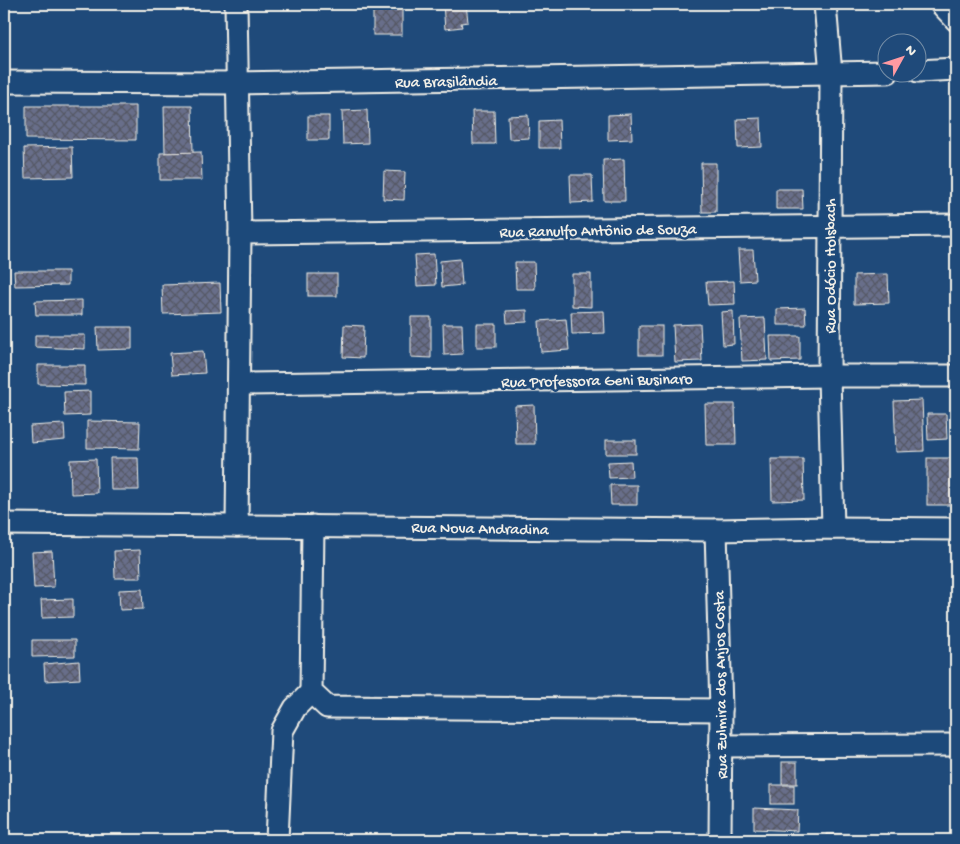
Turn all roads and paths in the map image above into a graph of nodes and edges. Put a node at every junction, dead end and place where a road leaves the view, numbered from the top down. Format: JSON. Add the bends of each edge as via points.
{"nodes":[{"id":1,"x":236,"y":4,"type":"edge"},
{"id":2,"x":825,"y":4,"type":"edge"},
{"id":3,"x":941,"y":4,"type":"edge"},
{"id":4,"x":956,"y":20,"type":"edge"},
{"id":5,"x":956,"y":69,"type":"edge"},
{"id":6,"x":928,"y":70,"type":"edge"},
{"id":7,"x":878,"y":72,"type":"edge"},
{"id":8,"x":831,"y":74,"type":"junction"},
{"id":9,"x":4,"y":82,"type":"edge"},
{"id":10,"x":237,"y":83,"type":"junction"},
{"id":11,"x":956,"y":225,"type":"edge"},
{"id":12,"x":829,"y":227,"type":"junction"},
{"id":13,"x":240,"y":233,"type":"junction"},
{"id":14,"x":829,"y":376,"type":"junction"},
{"id":15,"x":956,"y":376,"type":"edge"},
{"id":16,"x":239,"y":384,"type":"junction"},
{"id":17,"x":4,"y":524,"type":"edge"},
{"id":18,"x":237,"y":526,"type":"junction"},
{"id":19,"x":313,"y":526,"type":"junction"},
{"id":20,"x":833,"y":528,"type":"junction"},
{"id":21,"x":956,"y":529,"type":"edge"},
{"id":22,"x":716,"y":530,"type":"junction"},
{"id":23,"x":311,"y":692,"type":"junction"},
{"id":24,"x":721,"y":710,"type":"junction"},
{"id":25,"x":956,"y":745,"type":"edge"},
{"id":26,"x":720,"y":746,"type":"junction"},
{"id":27,"x":278,"y":840,"type":"edge"},
{"id":28,"x":720,"y":840,"type":"edge"}],
"edges":[{"from":1,"to":10,"type":"street"},
{"from":2,"to":8,"type":"street","name":"Rua Odócio Holsbach"},
{"from":3,"to":4,"type":"street"},
{"from":5,"to":6,"type":"street"},
{"from":7,"to":8,"type":"street","name":"Rua Brasilândia"},
{"from":8,"to":10,"type":"street","name":"Rua Brasilândia"},
{"from":8,"to":12,"type":"street","name":"Rua Odócio Holsbach"},
{"from":9,"to":10,"type":"street","name":"Rua Brasilândia"},
{"from":10,"to":13,"type":"street"},
{"from":11,"to":12,"type":"street","name":"Rua Ranulfo Antônio de Souza"},
{"from":12,"to":13,"type":"street","name":"Rua Ranulfo Antônio de Souza"},
{"from":12,"to":14,"type":"street","name":"Rua Odócio Holsbach"},
{"from":13,"to":16,"type":"street"},
{"from":14,"to":15,"type":"street","name":"Rua Professora Geni Businaro"},
{"from":14,"to":16,"type":"street","name":"Rua Professora Geni Businaro"},
{"from":14,"to":20,"type":"street","name":"Rua Odócio Holsbach"},
{"from":16,"to":18,"type":"street"},
{"from":17,"to":18,"type":"street","name":"Rua Nova Andradina"},
{"from":18,"to":19,"type":"street","name":"Rua Nova Andradina"},
{"from":19,"to":22,"type":"street","name":"Rua Nova Andradina"},
{"from":19,"to":23,"type":"street"},
{"from":20,"to":21,"type":"street","name":"Rua Nova Andradina"},
{"from":20,"to":22,"type":"street","name":"Rua Nova Andradina"},
{"from":22,"to":24,"type":"street","name":"Rua Zulmira dos Anjos Costa"},
{"from":23,"to":24,"type":"street","via":[[327,707]]},
{"from":23,"to":27,"type":"street","via":[[295,708],[282,731]]},
{"from":24,"to":26,"type":"street","name":"Rua Zulmira dos Anjos Costa"},
{"from":25,"to":26,"type":"street"},
{"from":26,"to":28,"type":"street","name":"Rua Zulmira dos Anjos Costa"}]}
